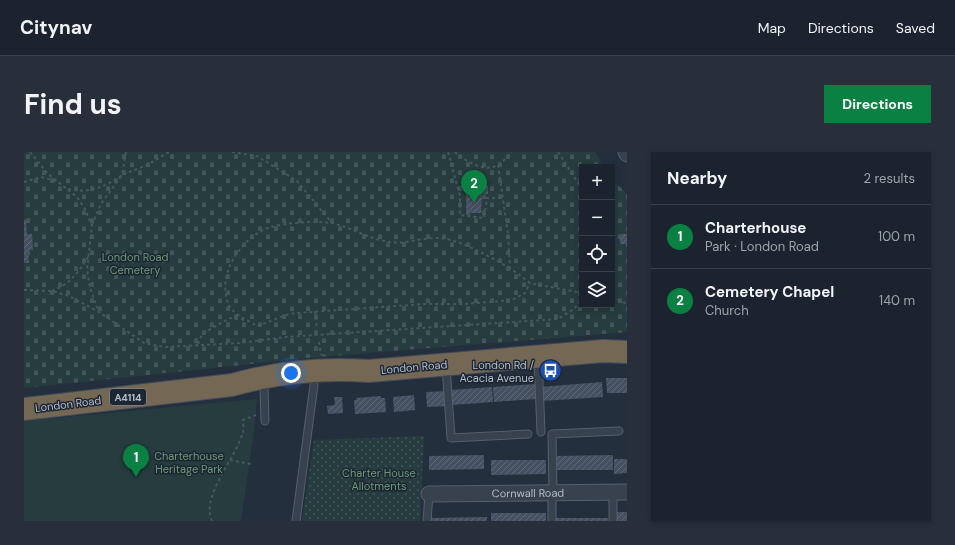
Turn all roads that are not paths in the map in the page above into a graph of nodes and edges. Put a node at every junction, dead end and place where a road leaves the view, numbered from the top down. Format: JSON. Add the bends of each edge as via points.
{"nodes":[{"id":1,"x":627,"y":346,"type":"edge"},
{"id":2,"x":603,"y":351,"type":"junction"},
{"id":3,"x":627,"y":352,"type":"edge"},
{"id":4,"x":537,"y":356,"type":"junction"},
{"id":5,"x":446,"y":364,"type":"junction"},
{"id":6,"x":369,"y":371,"type":"junction"},
{"id":7,"x":232,"y":385,"type":"junction"},
{"id":8,"x":314,"y":385,"type":"junction"},
{"id":9,"x":264,"y":389,"type":"junction"},
{"id":10,"x":24,"y":409,"type":"edge"},
{"id":11,"x":266,"y":421,"type":"dead end"},
{"id":12,"x":620,"y":431,"type":"dead end"},
{"id":13,"x":541,"y":432,"type":"dead end"},
{"id":14,"x":528,"y":434,"type":"dead end"},
{"id":15,"x":620,"y":492,"type":"edge"},
{"id":16,"x":553,"y":493,"type":"junction"},
{"id":17,"x":429,"y":494,"type":"joint"},
{"id":18,"x":296,"y":521,"type":"edge"},
{"id":19,"x":427,"y":521,"type":"edge"},
{"id":20,"x":552,"y":521,"type":"edge"},
{"id":21,"x":613,"y":521,"type":"edge"}],
"edges":[{"from":1,"to":2,"type":"highway","name":"London Road","number":"A4114"},
{"from":2,"to":3,"type":"highway","name":"London Road","number":"A4114"},
{"from":2,"to":4,"type":"highway","name":"London Road","number":"A4114"},
{"from":4,"to":5,"type":"highway","name":"London Road","number":"A4114"},
{"from":4,"to":13,"type":"lane"},
{"from":5,"to":6,"type":"highway","name":"London Road","number":"A4114"},
{"from":5,"to":14,"type":"lane","via":[[452,438]]},
{"from":6,"to":7,"type":"highway","name":"London Road","number":"A4114","via":[[331,369],[264,376]]},
{"from":6,"to":8,"type":"highway","name":"London Road","number":"A4114"},
{"from":7,"to":9,"type":"highway","name":"London Road","number":"A4114"},
{"from":7,"to":10,"type":"highway","name":"London Road","number":"A4114"},
{"from":8,"to":9,"type":"highway","name":"London Road","number":"A4114"},
{"from":8,"to":18,"type":"lane"},
{"from":9,"to":11,"type":"lane"},
{"from":12,"to":16,"type":"lane","via":[[552,434]]},
{"from":15,"to":16,"type":"street","name":"Cornwall Road"},
{"from":15,"to":21,"type":"lane"},
{"from":16,"to":17,"type":"street","name":"Cornwall Road"},
{"from":16,"to":20,"type":"lane"},
{"from":17,"to":19,"type":"lane"}]}
